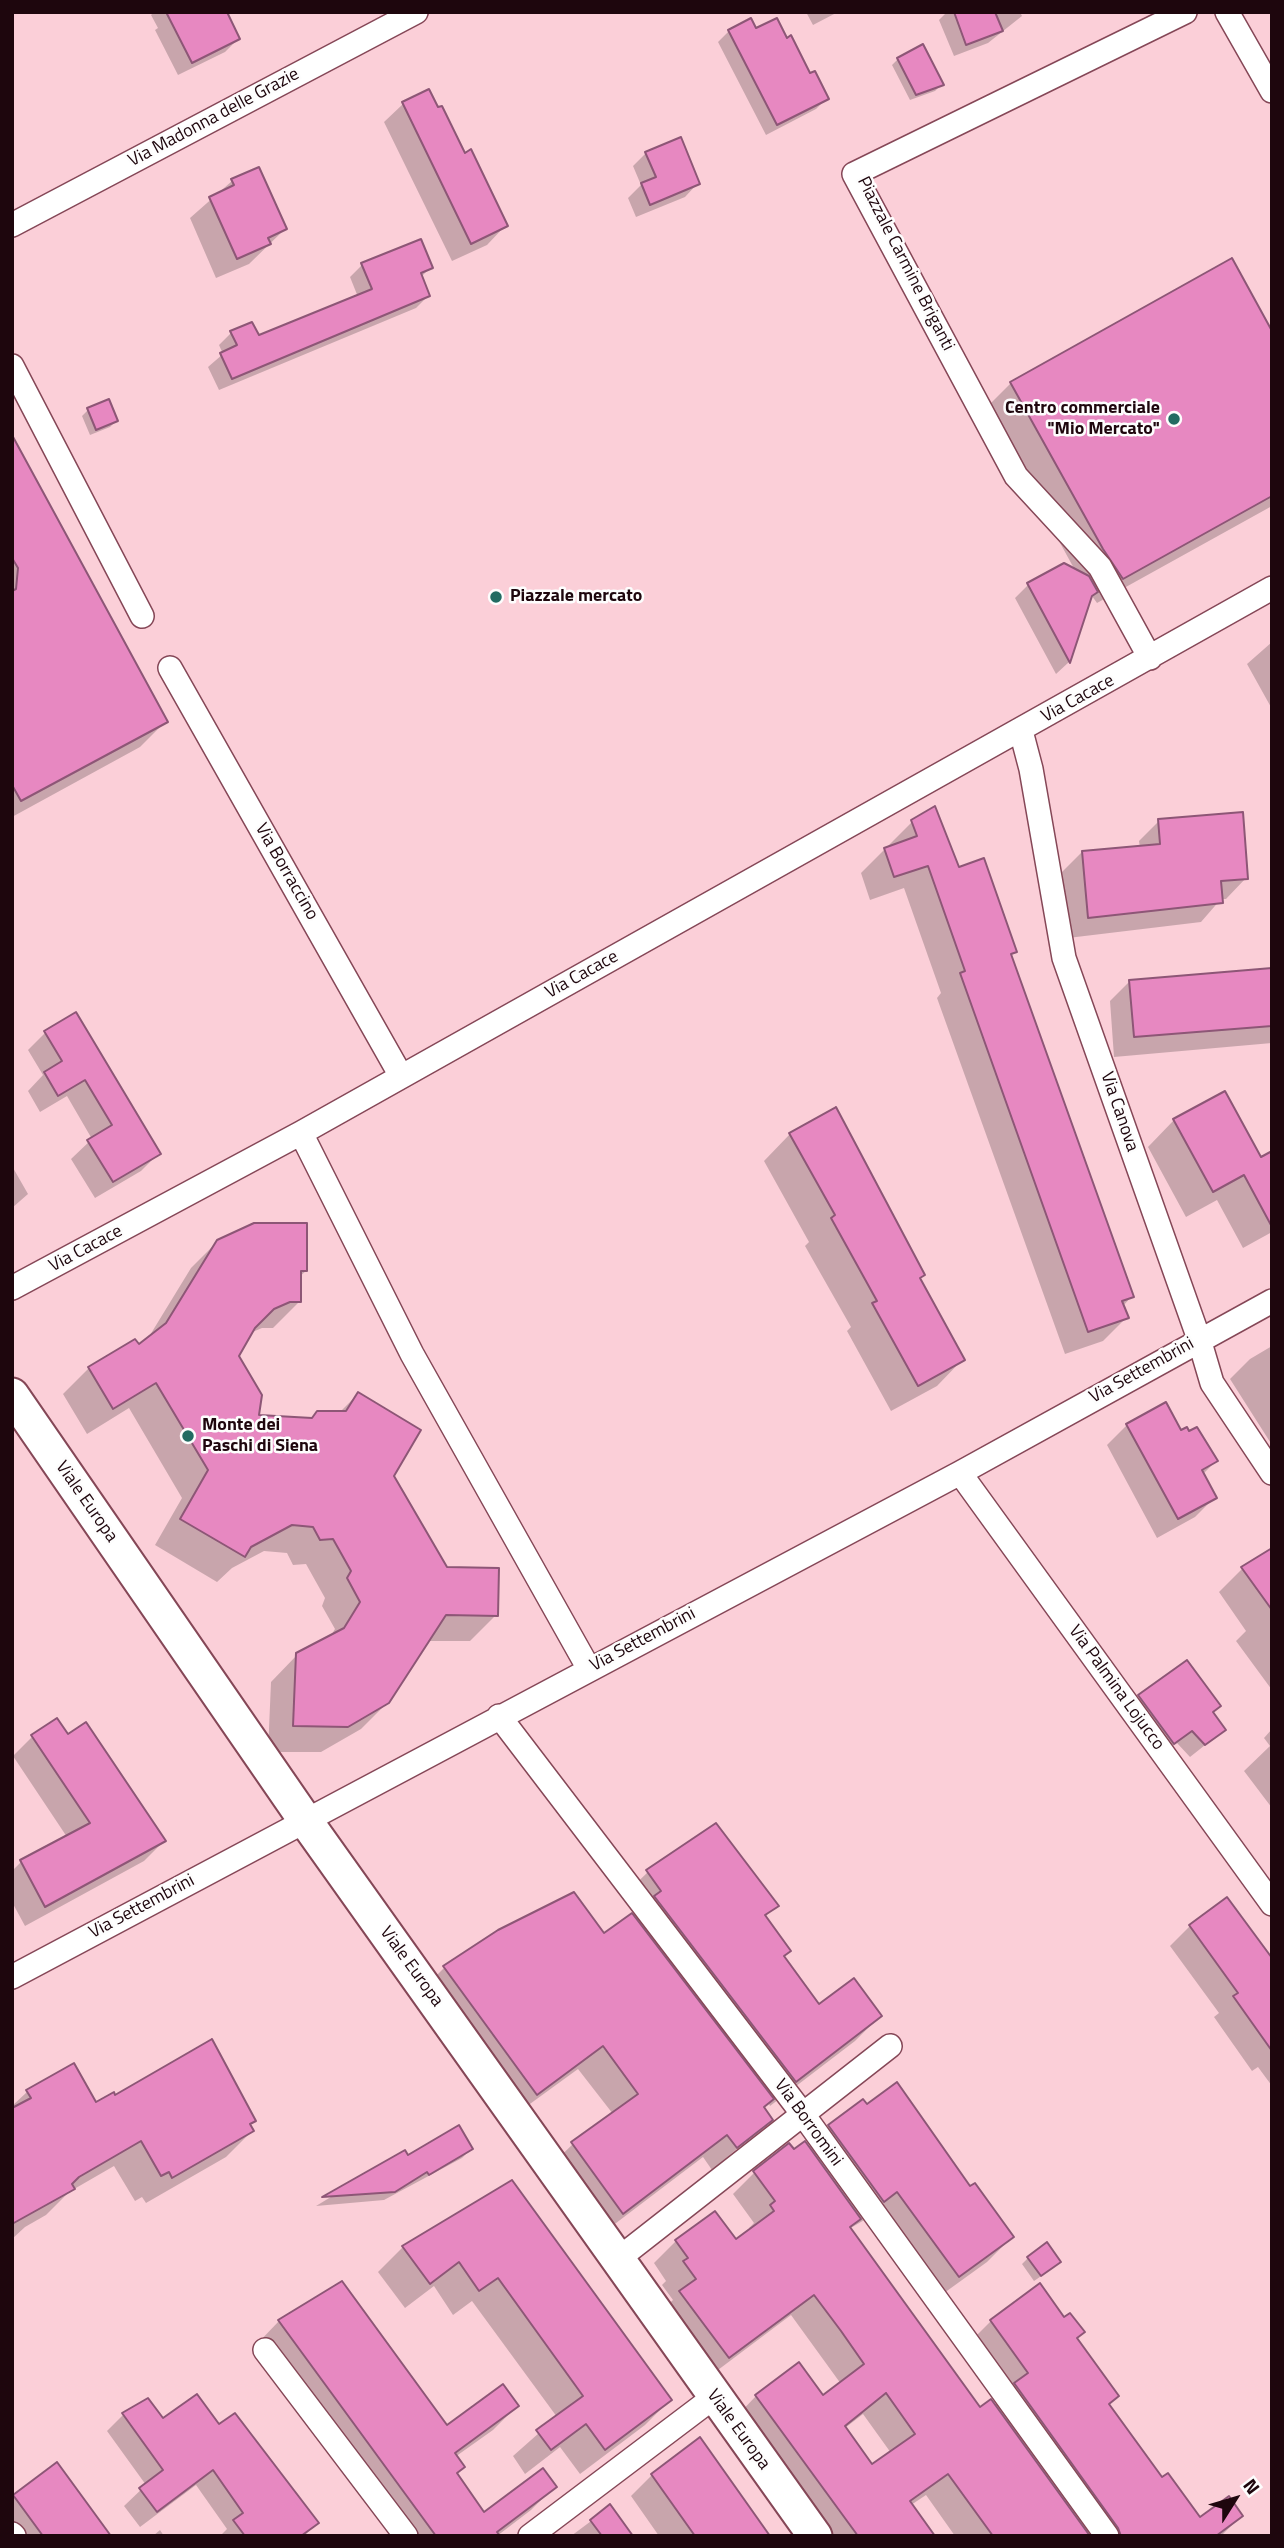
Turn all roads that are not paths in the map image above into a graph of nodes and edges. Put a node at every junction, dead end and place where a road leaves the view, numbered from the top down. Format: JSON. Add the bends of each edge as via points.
{"nodes":[{"id":1,"x":416,"y":12,"type":"edge"},
{"id":2,"x":1185,"y":12,"type":"edge"},
{"id":3,"x":1227,"y":12,"type":"edge"},
{"id":4,"x":1272,"y":91,"type":"edge"},
{"id":5,"x":12,"y":225,"type":"edge"},
{"id":6,"x":12,"y":366,"type":"edge"},
{"id":7,"x":1272,"y":589,"type":"edge"},
{"id":8,"x":142,"y":616,"type":"dead end"},
{"id":9,"x":1150,"y":658,"type":"junction"},
{"id":10,"x":170,"y":668,"type":"dead end"},
{"id":11,"x":1021,"y":731,"type":"junction"},
{"id":12,"x":401,"y":1076,"type":"junction"},
{"id":13,"x":301,"y":1133,"type":"junction"},
{"id":14,"x":12,"y":1288,"type":"edge"},
{"id":15,"x":1272,"y":1301,"type":"edge"},
{"id":16,"x":1199,"y":1339,"type":"junction"},
{"id":17,"x":12,"y":1395,"type":"edge"},
{"id":18,"x":960,"y":1473,"type":"junction"},
{"id":19,"x":1272,"y":1473,"type":"edge"},
{"id":20,"x":589,"y":1669,"type":"junction"},
{"id":21,"x":499,"y":1716,"type":"junction"},
{"id":22,"x":305,"y":1820,"type":"junction"},
{"id":23,"x":1272,"y":1904,"type":"edge"},
{"id":24,"x":12,"y":1977,"type":"edge"},
{"id":25,"x":890,"y":2046,"type":"dead end"},
{"id":26,"x":802,"y":2113,"type":"junction"},
{"id":27,"x":618,"y":2259,"type":"junction"},
{"id":28,"x":265,"y":2350,"type":"dead end"},
{"id":29,"x":714,"y":2397,"type":"junction"},
{"id":30,"x":405,"y":2536,"type":"edge"},
{"id":31,"x":530,"y":2536,"type":"edge"},
{"id":32,"x":815,"y":2536,"type":"edge"},
{"id":33,"x":1107,"y":2536,"type":"edge"}],
"edges":[{"from":1,"to":5,"type":"street","name":"Via Madonna delle Grazie"},
{"from":2,"to":9,"type":"street","name":"Piazzale Carmine Briganti","via":[[854,174],[1016,477],[1100,567]]},
{"from":3,"to":4,"type":"street"},
{"from":6,"to":8,"type":"street"},
{"from":7,"to":9,"type":"street","name":"Via Cacace"},
{"from":9,"to":11,"type":"street","name":"Via Cacace"},
{"from":10,"to":12,"type":"street","name":"Via Borraccino"},
{"from":11,"to":12,"type":"street","name":"Via Cacace"},
{"from":11,"to":16,"type":"street","name":"Via Canova","via":[[1064,958]]},
{"from":12,"to":13,"type":"street","name":"Via Cacace"},
{"from":13,"to":14,"type":"street","name":"Via Cacace"},
{"from":13,"to":20,"type":"street","via":[[412,1354]]},
{"from":15,"to":16,"type":"street","name":"Via Settembrini"},
{"from":16,"to":18,"type":"street","name":"Via Settembrini"},
{"from":16,"to":19,"type":"street","name":"Via Canova","via":[[1212,1383]]},
{"from":17,"to":22,"type":"street","name":"Viale Europa"},
{"from":18,"to":20,"type":"street","name":"Via Settembrini"},
{"from":18,"to":23,"type":"street","name":"Via Palmina Lojucco"},
{"from":20,"to":21,"type":"street","name":"Via Settembrini"},
{"from":21,"to":22,"type":"street","name":"Via Settembrini"},
{"from":21,"to":26,"type":"street","name":"Via Borromini"},
{"from":22,"to":24,"type":"street","name":"Via Settembrini"},
{"from":22,"to":27,"type":"street","name":"Viale Europa"},
{"from":25,"to":26,"type":"street"},
{"from":26,"to":27,"type":"street"},
{"from":26,"to":33,"type":"street","name":"Via Borromini"},
{"from":27,"to":29,"type":"street","name":"Viale Europa"},
{"from":28,"to":30,"type":"street"},
{"from":29,"to":31,"type":"street"},
{"from":29,"to":32,"type":"street","name":"Viale Europa"}]}
